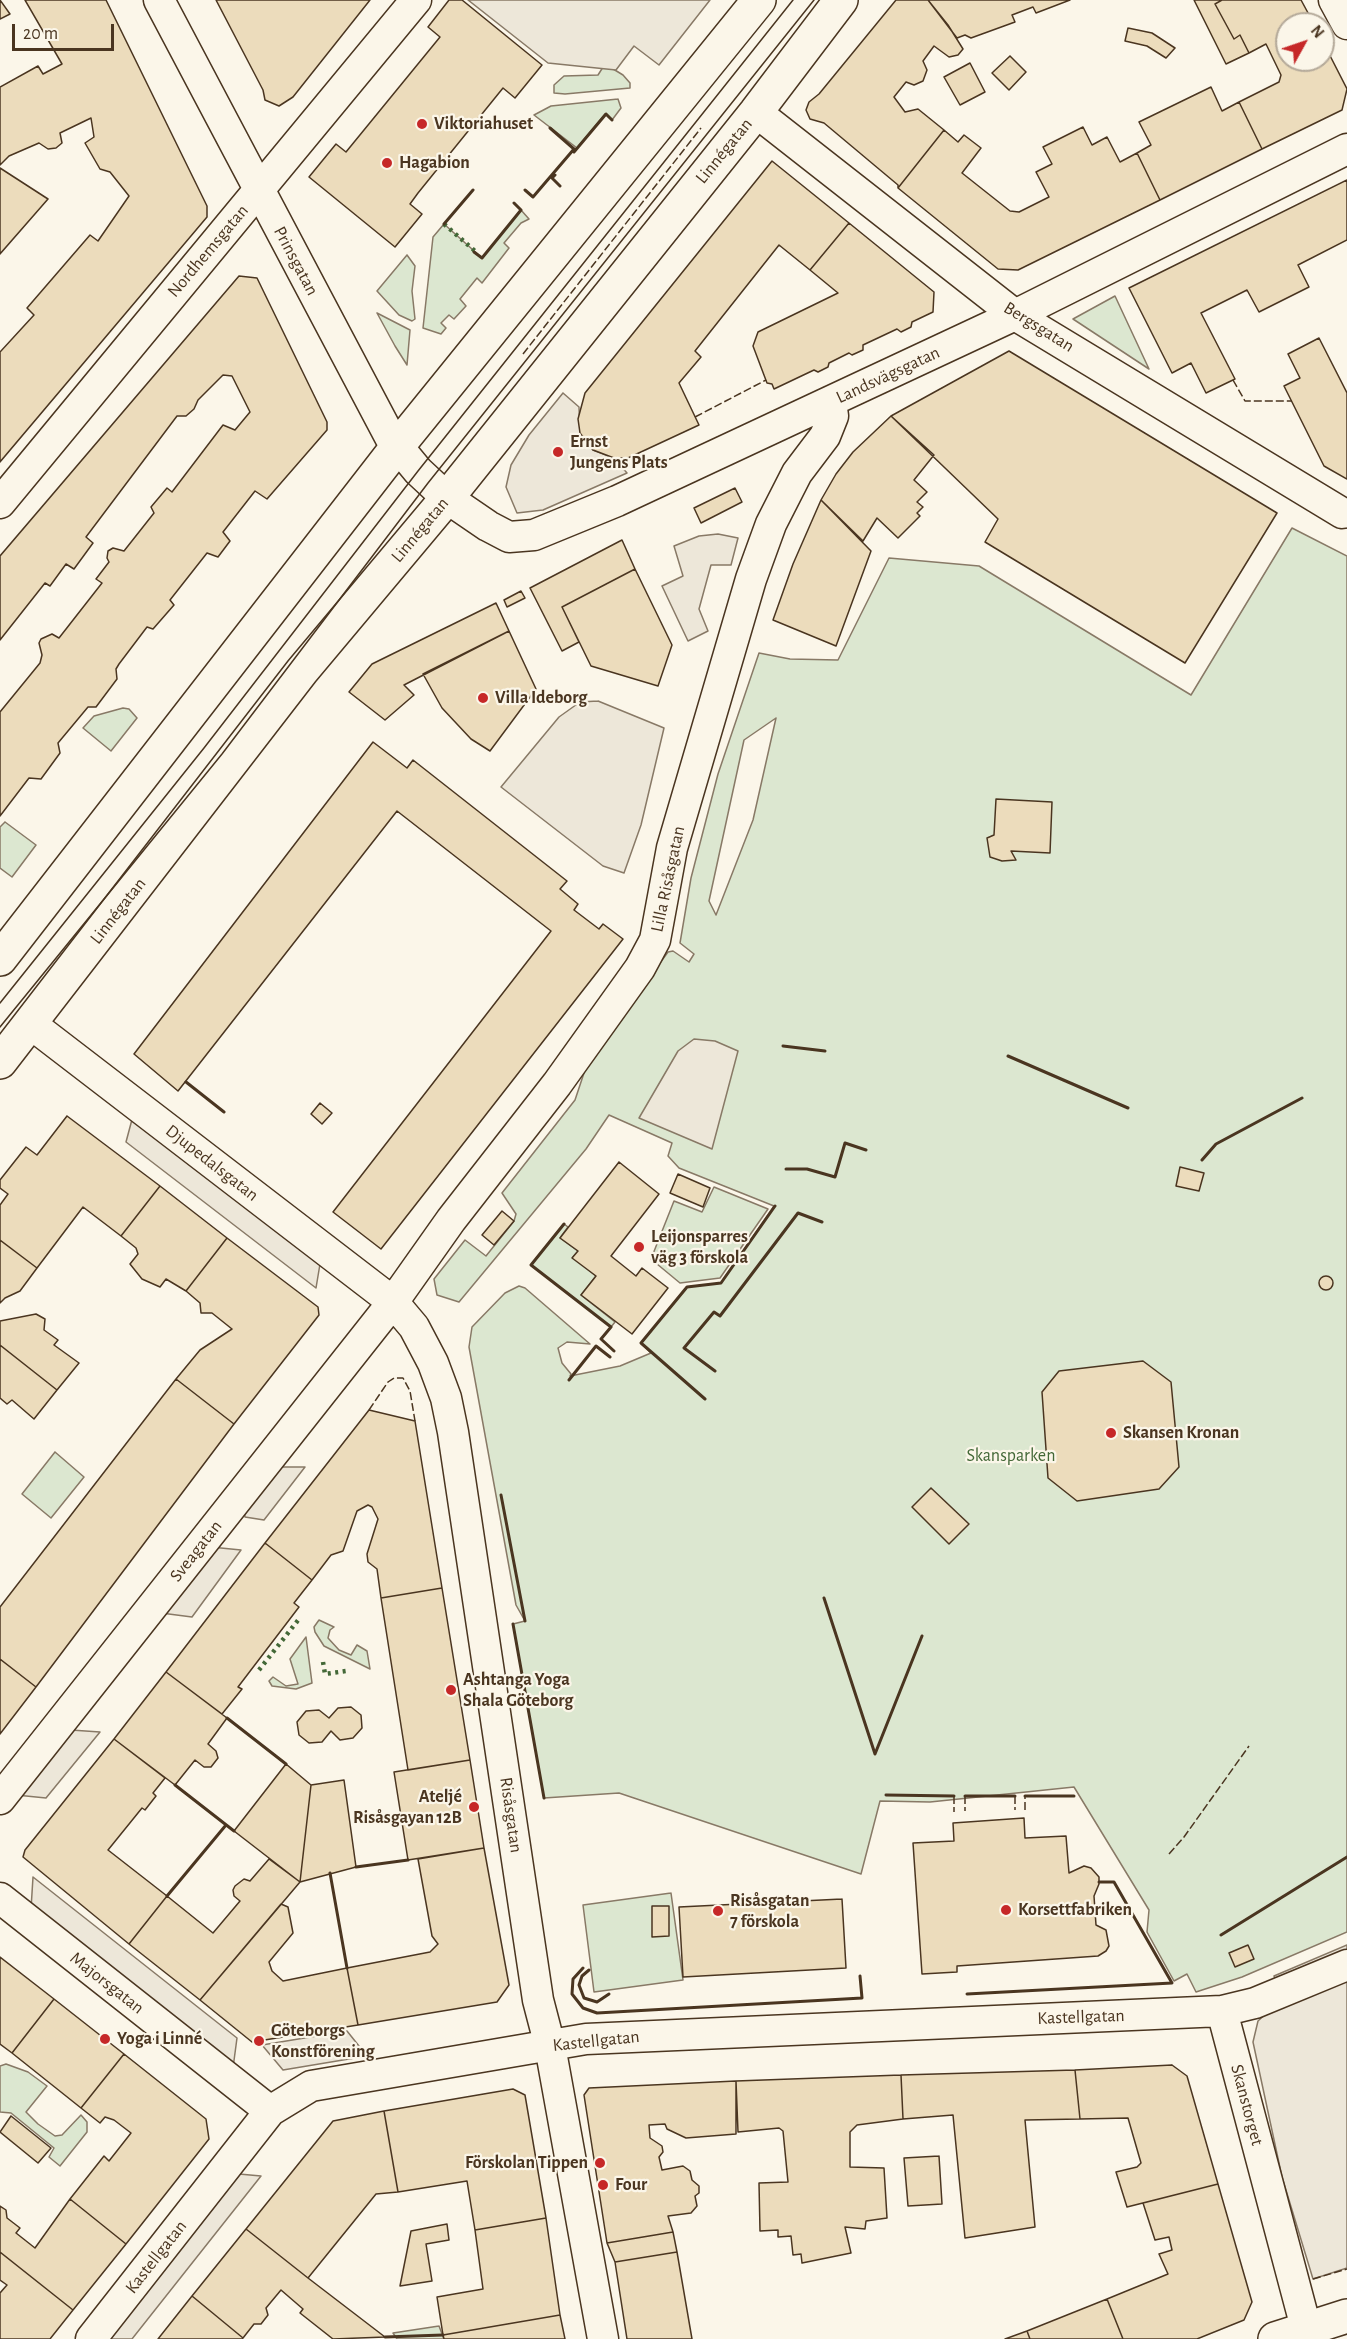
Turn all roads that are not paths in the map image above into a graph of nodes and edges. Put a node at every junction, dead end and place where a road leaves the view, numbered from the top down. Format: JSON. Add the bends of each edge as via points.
{"nodes":[{"id":1,"x":159,"y":0,"type":"edge"},
{"id":2,"x":416,"y":0,"type":"edge"},
{"id":3,"x":759,"y":0,"type":"edge"},
{"id":4,"x":842,"y":0,"type":"edge"},
{"id":5,"x":1334,"y":0,"type":"edge"},
{"id":6,"x":1347,"y":24,"type":"edge"},
{"id":7,"x":756,"y":112,"type":"junction"},
{"id":8,"x":1347,"y":149,"type":"edge"},
{"id":9,"x":258,"y":191,"type":"junction"},
{"id":10,"x":1015,"y":315,"type":"junction"},
{"id":11,"x":831,"y":402,"type":"junction"},
{"id":12,"x":397,"y":447,"type":"junction"},
{"id":13,"x":438,"y":490,"type":"junction"},
{"id":14,"x":0,"y":503,"type":"edge"},
{"id":15,"x":1342,"y":513,"type":"dead end"},
{"id":16,"x":0,"y":959,"type":"edge"},
{"id":17,"x":31,"y":1024,"type":"junction"},
{"id":18,"x":0,"y":1062,"type":"edge"},
{"id":19,"x":393,"y":1302,"type":"junction"},
{"id":20,"x":0,"y":1799,"type":"edge"},
{"id":21,"x":0,"y":1898,"type":"edge"},
{"id":22,"x":1347,"y":1965,"type":"edge"},
{"id":23,"x":1222,"y":2011,"type":"junction"},
{"id":24,"x":550,"y":2046,"type":"junction"},
{"id":25,"x":270,"y":2111,"type":"junction"},
{"id":26,"x":1347,"y":2316,"type":"edge"},
{"id":27,"x":1307,"y":2333,"type":"edge"},
{"id":28,"x":92,"y":2339,"type":"edge"},
{"id":29,"x":603,"y":2339,"type":"edge"},
{"id":30,"x":1275,"y":2339,"type":"edge"}],
"edges":[{"from":1,"to":9,"type":"street","name":"Prinsgatan"},
{"from":2,"to":9,"type":"street","name":"Nordhemsgatan"},
{"from":3,"to":12,"type":"street"},
{"from":4,"to":7,"type":"street","name":"Linnégatan"},
{"from":5,"to":6,"type":"street"},
{"from":7,"to":10,"type":"street","name":"Bergsgatan"},
{"from":7,"to":13,"type":"street","name":"Linnégatan"},
{"from":8,"to":10,"type":"street","name":"Landsvägsgatan"},
{"from":9,"to":12,"type":"street","name":"Prinsgatan"},
{"from":9,"to":14,"type":"street","name":"Nordhemsgatan"},
{"from":10,"to":11,"type":"street","name":"Landsvägsgatan"},
{"from":10,"to":15,"type":"street","name":"Bergsgatan"},
{"from":11,"to":13,"type":"street","name":"Landsvägsgatan","via":[[534,535],[504,534]]},
{"from":11,"to":19,"type":"street","name":"Lilla Risåsgatan","via":[[833,416],[825,436],[791,483],[751,579],[674,840],[656,940],[557,1084]]},
{"from":12,"to":13,"type":"street","name":"Prinsgatan"},
{"from":12,"to":16,"type":"street"},
{"from":13,"to":17,"type":"street","name":"Linnégatan"},
{"from":17,"to":18,"type":"street","name":"Linnégatan"},
{"from":17,"to":19,"type":"street","name":"Djupedalsgatan"},
{"from":19,"to":20,"type":"street","name":"Sveagatan"},
{"from":19,"to":24,"type":"street","name":"Risåsgatan","via":[[414,1327],[446,1398],[538,2000]]},
{"from":21,"to":25,"type":"street","name":"Majorsgatan"},
{"from":22,"to":23,"type":"street","via":[[1255,2003]]},
{"from":23,"to":24,"type":"street","name":"Kastellgatan","via":[[586,2038]]},
{"from":23,"to":27,"type":"street","name":"Skanstorget"},
{"from":24,"to":25,"type":"street","name":"Kastellgatan","via":[[311,2086]]},
{"from":24,"to":29,"type":"street","name":"Risåsgatan"},
{"from":25,"to":28,"type":"street","name":"Kastellgatan"},
{"from":26,"to":27,"type":"street"},
{"from":27,"to":30,"type":"street"}]}
